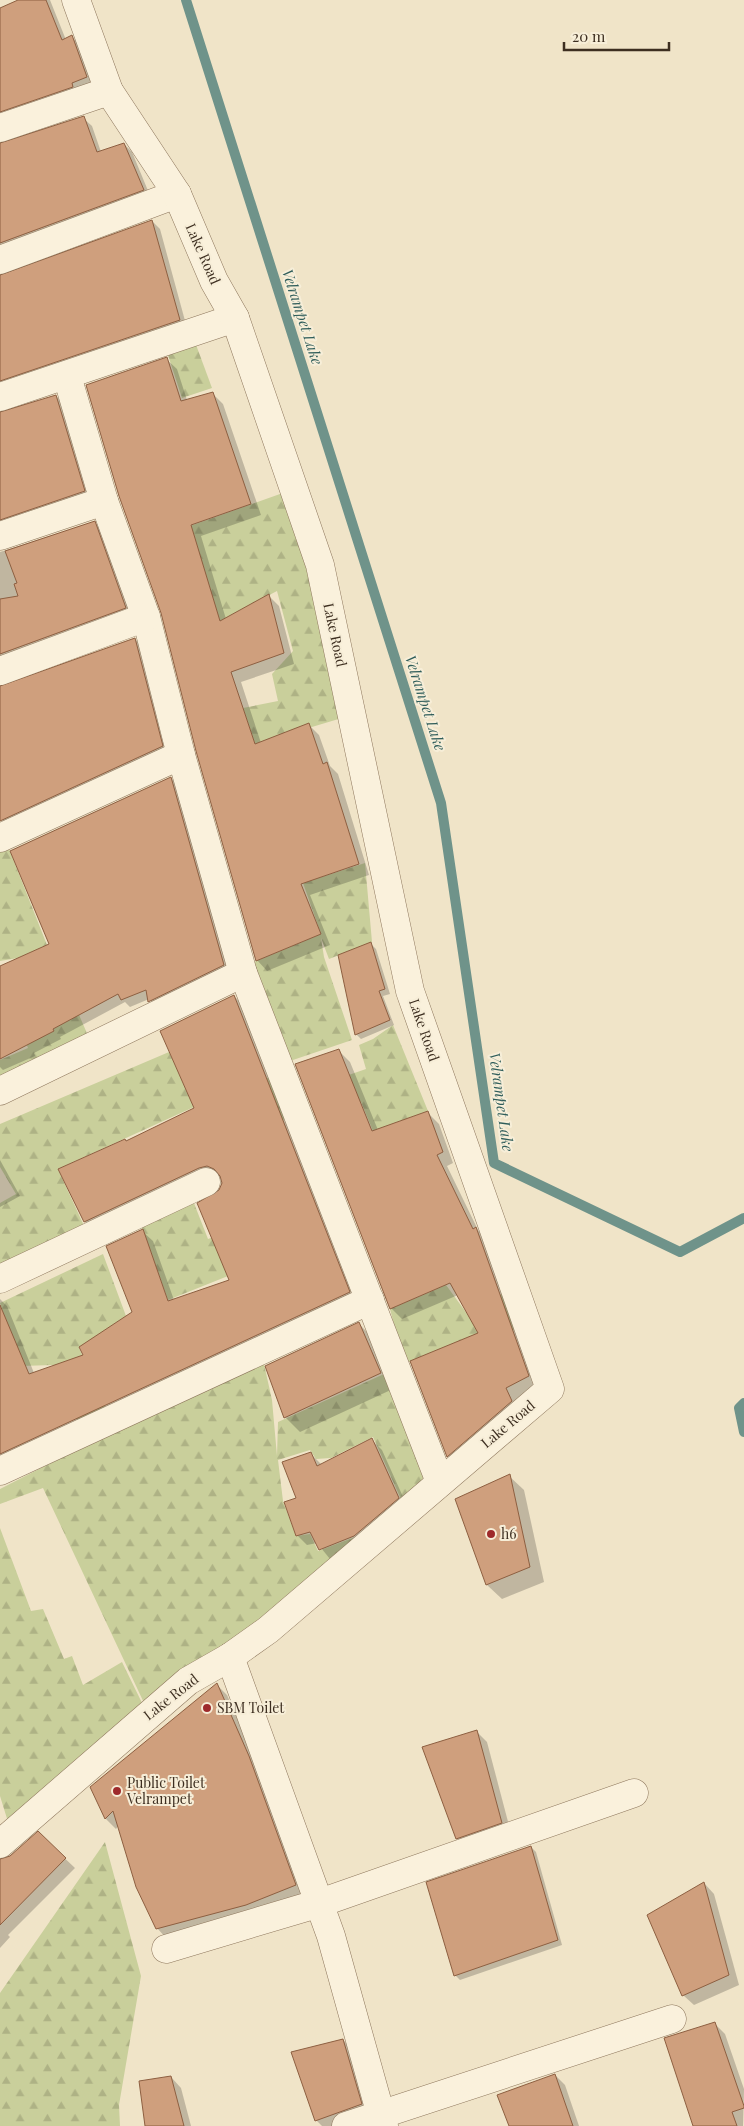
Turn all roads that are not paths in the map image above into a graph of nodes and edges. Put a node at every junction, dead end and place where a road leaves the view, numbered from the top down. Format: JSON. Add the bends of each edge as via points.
{"nodes":[{"id":1,"x":76,"y":0,"type":"edge"},
{"id":2,"x":109,"y":90,"type":"junction"},
{"id":3,"x":0,"y":128,"type":"edge"},
{"id":4,"x":177,"y":194,"type":"junction"},
{"id":5,"x":0,"y":260,"type":"edge"},
{"id":6,"x":235,"y":318,"type":"junction"},
{"id":7,"x":67,"y":376,"type":"junction"},
{"id":8,"x":0,"y":397,"type":"edge"},
{"id":9,"x":104,"y":501,"type":"junction"},
{"id":10,"x":0,"y":536,"type":"edge"},
{"id":11,"x":146,"y":617,"type":"junction"},
{"id":12,"x":0,"y":671,"type":"edge"},
{"id":13,"x":181,"y":755,"type":"junction"},
{"id":14,"x":0,"y":838,"type":"edge"},
{"id":15,"x":244,"y":973,"type":"junction"},
{"id":16,"x":0,"y":1092,"type":"edge"},
{"id":17,"x":206,"y":1182,"type":"dead end"},
{"id":18,"x":0,"y":1279,"type":"edge"},
{"id":19,"x":370,"y":1300,"type":"junction"},
{"id":20,"x":0,"y":1471,"type":"edge"},
{"id":21,"x":440,"y":1482,"type":"junction"},
{"id":22,"x":230,"y":1657,"type":"junction"},
{"id":23,"x":634,"y":1793,"type":"dead end"},
{"id":24,"x":2,"y":1832,"type":"edge"},
{"id":25,"x":320,"y":1904,"type":"junction"},
{"id":26,"x":166,"y":1950,"type":"dead end"},
{"id":27,"x":672,"y":2019,"type":"dead end"},
{"id":28,"x":382,"y":2121,"type":"edge"},
{"id":29,"x":346,"y":2126,"type":"edge"}],
"edges":[{"from":1,"to":2,"type":"street","name":"Lake Road"},
{"from":2,"to":3,"type":"street"},
{"from":2,"to":4,"type":"street","name":"Lake Road"},
{"from":4,"to":5,"type":"street"},
{"from":4,"to":6,"type":"street","name":"Lake Road","via":[[214,281]]},
{"from":6,"to":7,"type":"street"},
{"from":6,"to":21,"type":"street","name":"Lake Road","via":[[320,565],[410,991],[550,1389]]},
{"from":7,"to":8,"type":"street"},
{"from":7,"to":9,"type":"street"},
{"from":9,"to":10,"type":"street"},
{"from":9,"to":11,"type":"street"},
{"from":11,"to":12,"type":"street"},
{"from":11,"to":13,"type":"street"},
{"from":13,"to":14,"type":"street"},
{"from":13,"to":15,"type":"street"},
{"from":15,"to":16,"type":"street"},
{"from":15,"to":19,"type":"street"},
{"from":17,"to":18,"type":"street"},
{"from":19,"to":20,"type":"street"},
{"from":19,"to":21,"type":"street"},
{"from":21,"to":22,"type":"street","name":"Lake Road","via":[[268,1630]]},
{"from":22,"to":24,"type":"street","name":"Lake Road","via":[[188,1681]]},
{"from":22,"to":25,"type":"street"},
{"from":23,"to":25,"type":"street"},
{"from":25,"to":26,"type":"street"},
{"from":25,"to":28,"type":"street"},
{"from":27,"to":28,"type":"street"},
{"from":28,"to":29,"type":"street"}]}
